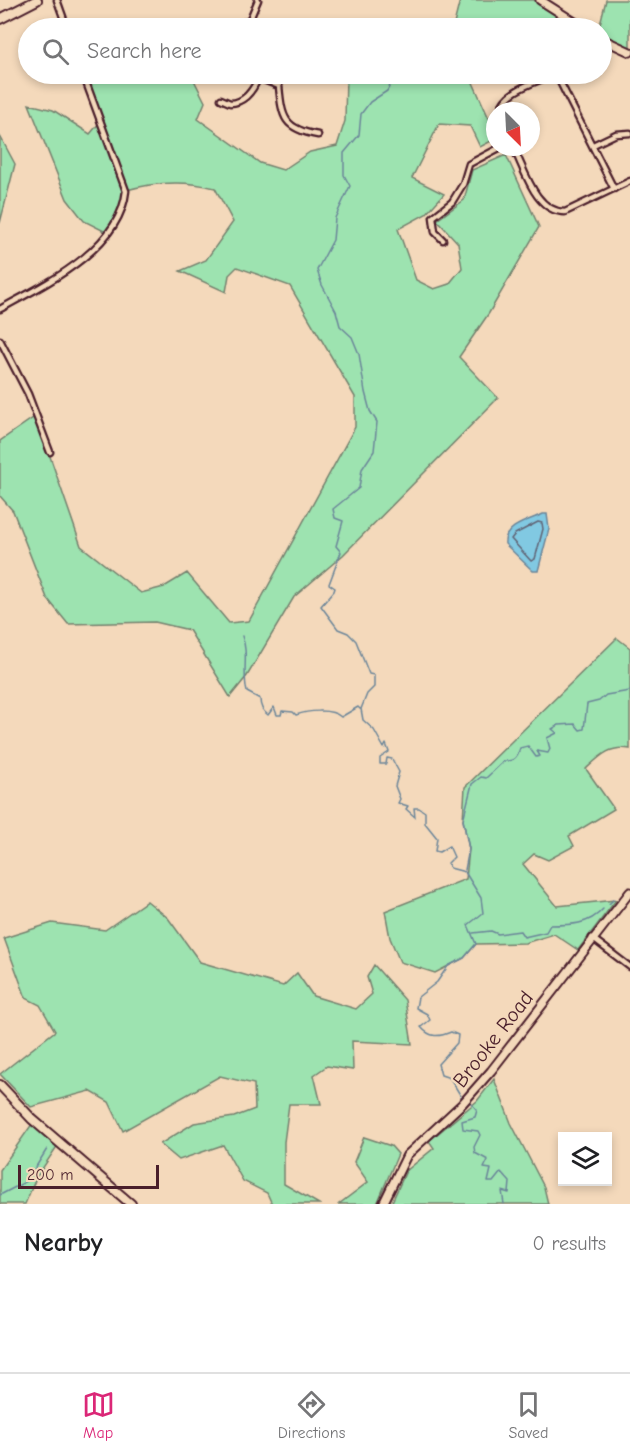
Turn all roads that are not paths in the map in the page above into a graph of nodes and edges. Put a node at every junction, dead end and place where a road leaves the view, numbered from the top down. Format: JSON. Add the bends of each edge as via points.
{"nodes":[{"id":1,"x":37,"y":0,"type":"edge"},
{"id":2,"x":57,"y":0,"type":"edge"},
{"id":3,"x":258,"y":0,"type":"edge"},
{"id":4,"x":540,"y":0,"type":"edge"},
{"id":5,"x":63,"y":18,"type":"edge"},
{"id":6,"x":250,"y":18,"type":"edge"},
{"id":7,"x":565,"y":18,"type":"edge"},
{"id":8,"x":0,"y":19,"type":"edge"},
{"id":9,"x":612,"y":44,"type":"edge"},
{"id":10,"x":630,"y":52,"type":"edge"},
{"id":11,"x":87,"y":84,"type":"edge"},
{"id":12,"x":256,"y":84,"type":"edge"},
{"id":13,"x":275,"y":84,"type":"edge"},
{"id":14,"x":533,"y":84,"type":"edge"},
{"id":15,"x":560,"y":84,"type":"edge"},
{"id":16,"x":221,"y":99,"type":"dead end"},
{"id":17,"x":504,"y":102,"type":"edge"},
{"id":18,"x":630,"y":133,"type":"edge"},
{"id":19,"x":318,"y":135,"type":"dead end"},
{"id":20,"x":593,"y":145,"type":"junction"},
{"id":21,"x":486,"y":155,"type":"edge"},
{"id":22,"x":518,"y":156,"type":"edge"},
{"id":23,"x":630,"y":181,"type":"edge"},
{"id":24,"x":614,"y":189,"type":"junction"},
{"id":25,"x":443,"y":240,"type":"dead end"},
{"id":26,"x":0,"y":309,"type":"edge"},
{"id":27,"x":0,"y":340,"type":"edge"},
{"id":28,"x":50,"y":452,"type":"dead end"},
{"id":29,"x":630,"y":892,"type":"edge"},
{"id":30,"x":592,"y":938,"type":"junction"},
{"id":31,"x":630,"y":967,"type":"edge"},
{"id":32,"x":0,"y":1085,"type":"edge"},
{"id":33,"x":132,"y":1204,"type":"edge"},
{"id":34,"x":383,"y":1204,"type":"edge"}],
"edges":[{"from":1,"to":8,"type":"main road"},
{"from":2,"to":5,"type":"street"},
{"from":3,"to":6,"type":"street"},
{"from":4,"to":7,"type":"street"},
{"from":9,"to":10,"type":"street"},
{"from":11,"to":26,"type":"street","via":[[126,191],[124,205],[108,233],[72,268]]},
{"from":12,"to":16,"type":"street","via":[[242,100],[230,103]]},
{"from":13,"to":19,"type":"street","via":[[291,127]]},
{"from":14,"to":17,"type":"street"},
{"from":15,"to":20,"type":"street"},
{"from":18,"to":20,"type":"street","via":[[616,134]]},
{"from":20,"to":24,"type":"street"},
{"from":21,"to":25,"type":"street","via":[[469,164],[453,202],[433,217],[435,232]]},
{"from":22,"to":24,"type":"street","via":[[542,204],[553,211],[565,212]]},
{"from":23,"to":24,"type":"street"},
{"from":27,"to":28,"type":"street","via":[[28,394]]},
{"from":29,"to":30,"type":"street","name":"Brooke Road"},
{"from":30,"to":31,"type":"street"},
{"from":30,"to":34,"type":"street","name":"Brooke Road","via":[[491,1071],[407,1155]]},
{"from":32,"to":33,"type":"main road","via":[[32,1119]]}]}
